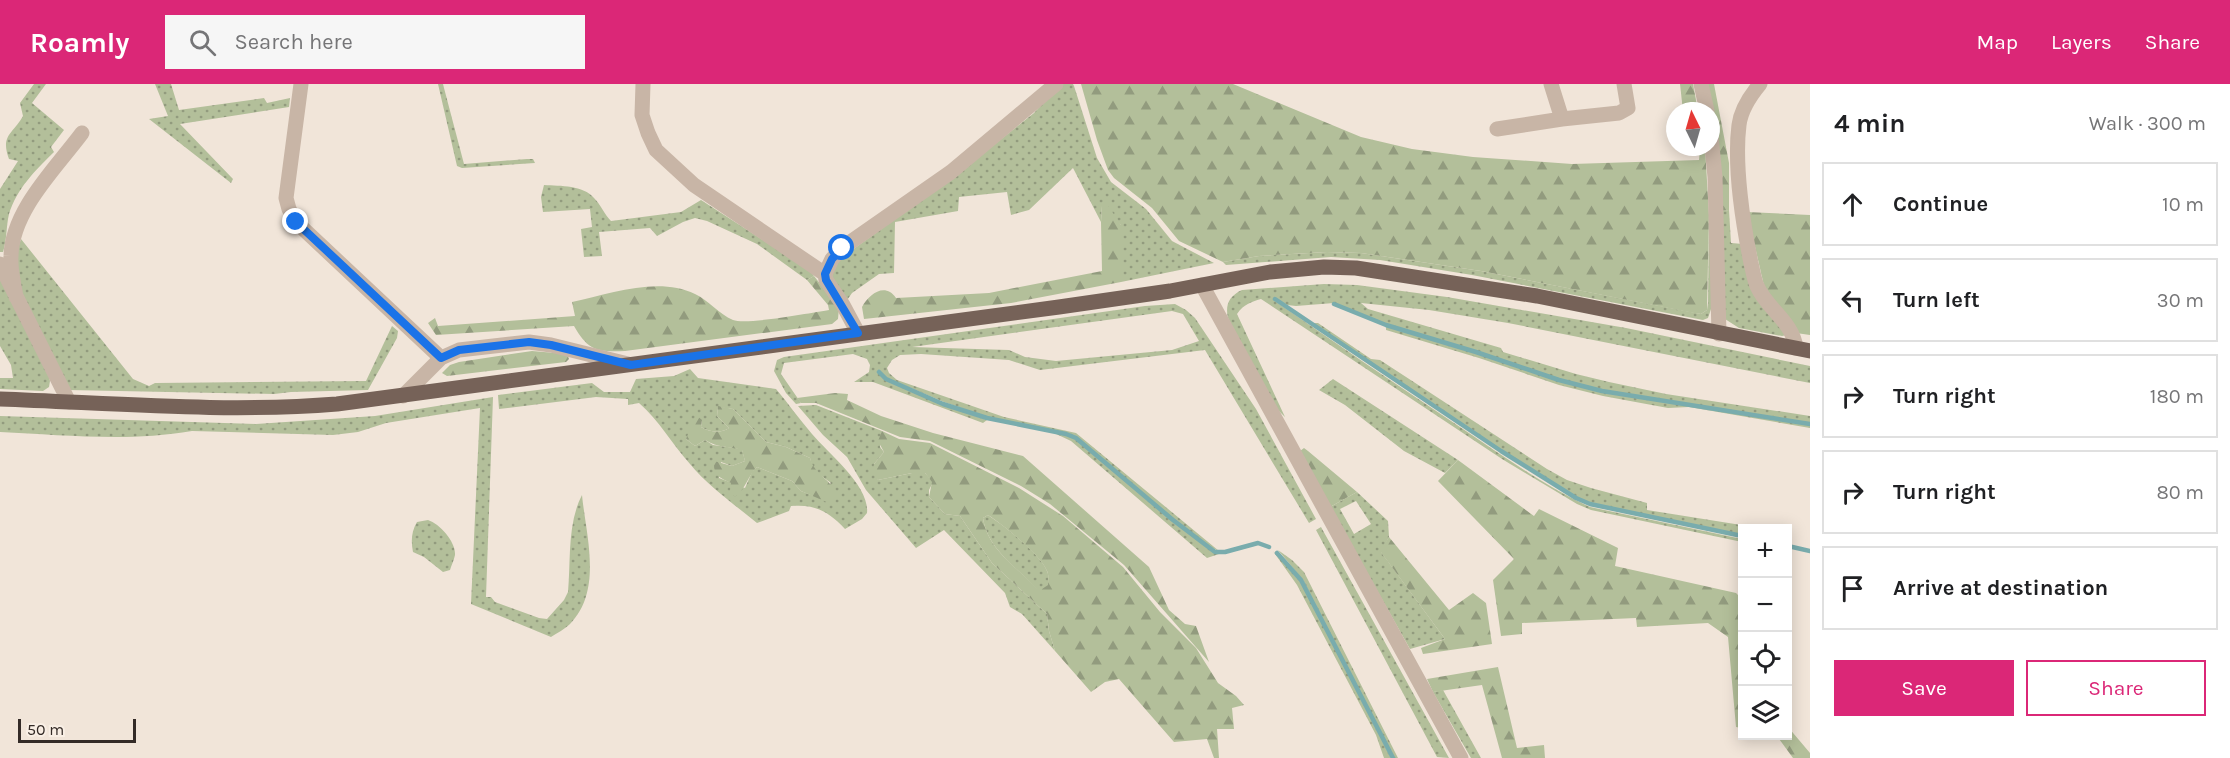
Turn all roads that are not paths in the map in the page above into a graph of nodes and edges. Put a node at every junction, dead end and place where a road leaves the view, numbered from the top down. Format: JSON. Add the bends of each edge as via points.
{"nodes":[{"id":1,"x":301,"y":84,"type":"edge"},
{"id":2,"x":643,"y":84,"type":"edge"},
{"id":3,"x":1056,"y":84,"type":"edge"},
{"id":4,"x":1551,"y":84,"type":"edge"},
{"id":5,"x":1624,"y":84,"type":"edge"},
{"id":6,"x":1701,"y":84,"type":"edge"},
{"id":7,"x":1760,"y":84,"type":"edge"},
{"id":8,"x":1705,"y":102,"type":"edge"},
{"id":9,"x":1562,"y":119,"type":"junction"},
{"id":10,"x":1497,"y":129,"type":"dead end"},
{"id":11,"x":82,"y":133,"type":"dead end"},
{"id":12,"x":1713,"y":156,"type":"edge"},
{"id":13,"x":0,"y":264,"type":"edge"},
{"id":14,"x":825,"y":274,"type":"junction"},
{"id":15,"x":1202,"y":285,"type":"junction"},
{"id":16,"x":16,"y":297,"type":"junction"},
{"id":17,"x":858,"y":333,"type":"junction"},
{"id":18,"x":1719,"y":333,"type":"junction"},
{"id":19,"x":1803,"y":349,"type":"edge"},
{"id":20,"x":441,"y":358,"type":"junction"},
{"id":21,"x":631,"y":365,"type":"junction"},
{"id":22,"x":404,"y":396,"type":"junction"},
{"id":23,"x":0,"y":399,"type":"edge"},
{"id":24,"x":69,"y":402,"type":"junction"},
{"id":25,"x":1461,"y":758,"type":"edge"}],
"edges":[{"from":1,"to":20,"type":"street","via":[[286,198],[289,209],[296,222]]},
{"from":2,"to":14,"type":"street","via":[[642,115],[656,150],[694,185]]},
{"from":3,"to":14,"type":"street","via":[[951,172],[842,248]]},
{"from":4,"to":9,"type":"street"},
{"from":5,"to":9,"type":"street","via":[[1628,108],[1619,113]]},
{"from":6,"to":8,"type":"street"},
{"from":7,"to":19,"type":"street","via":[[1747,101],[1739,125],[1744,224],[1756,285]]},
{"from":9,"to":10,"type":"street"},
{"from":11,"to":16,"type":"street","via":[[18,221],[11,258]]},
{"from":12,"to":18,"type":"street"},
{"from":13,"to":16,"type":"street"},
{"from":14,"to":17,"type":"street"},
{"from":15,"to":17,"type":"main road"},
{"from":15,"to":18,"type":"main road","via":[[1270,272],[1356,268],[1537,296]]},
{"from":15,"to":25,"type":"street"},
{"from":16,"to":24,"type":"street"},
{"from":17,"to":21,"type":"main road"},
{"from":18,"to":19,"type":"main road"},
{"from":20,"to":21,"type":"street","via":[[459,350],[529,342]]},
{"from":20,"to":22,"type":"street"},
{"from":21,"to":22,"type":"main road"},
{"from":22,"to":24,"type":"main road","via":[[279,408]]},
{"from":23,"to":24,"type":"main road"}]}
